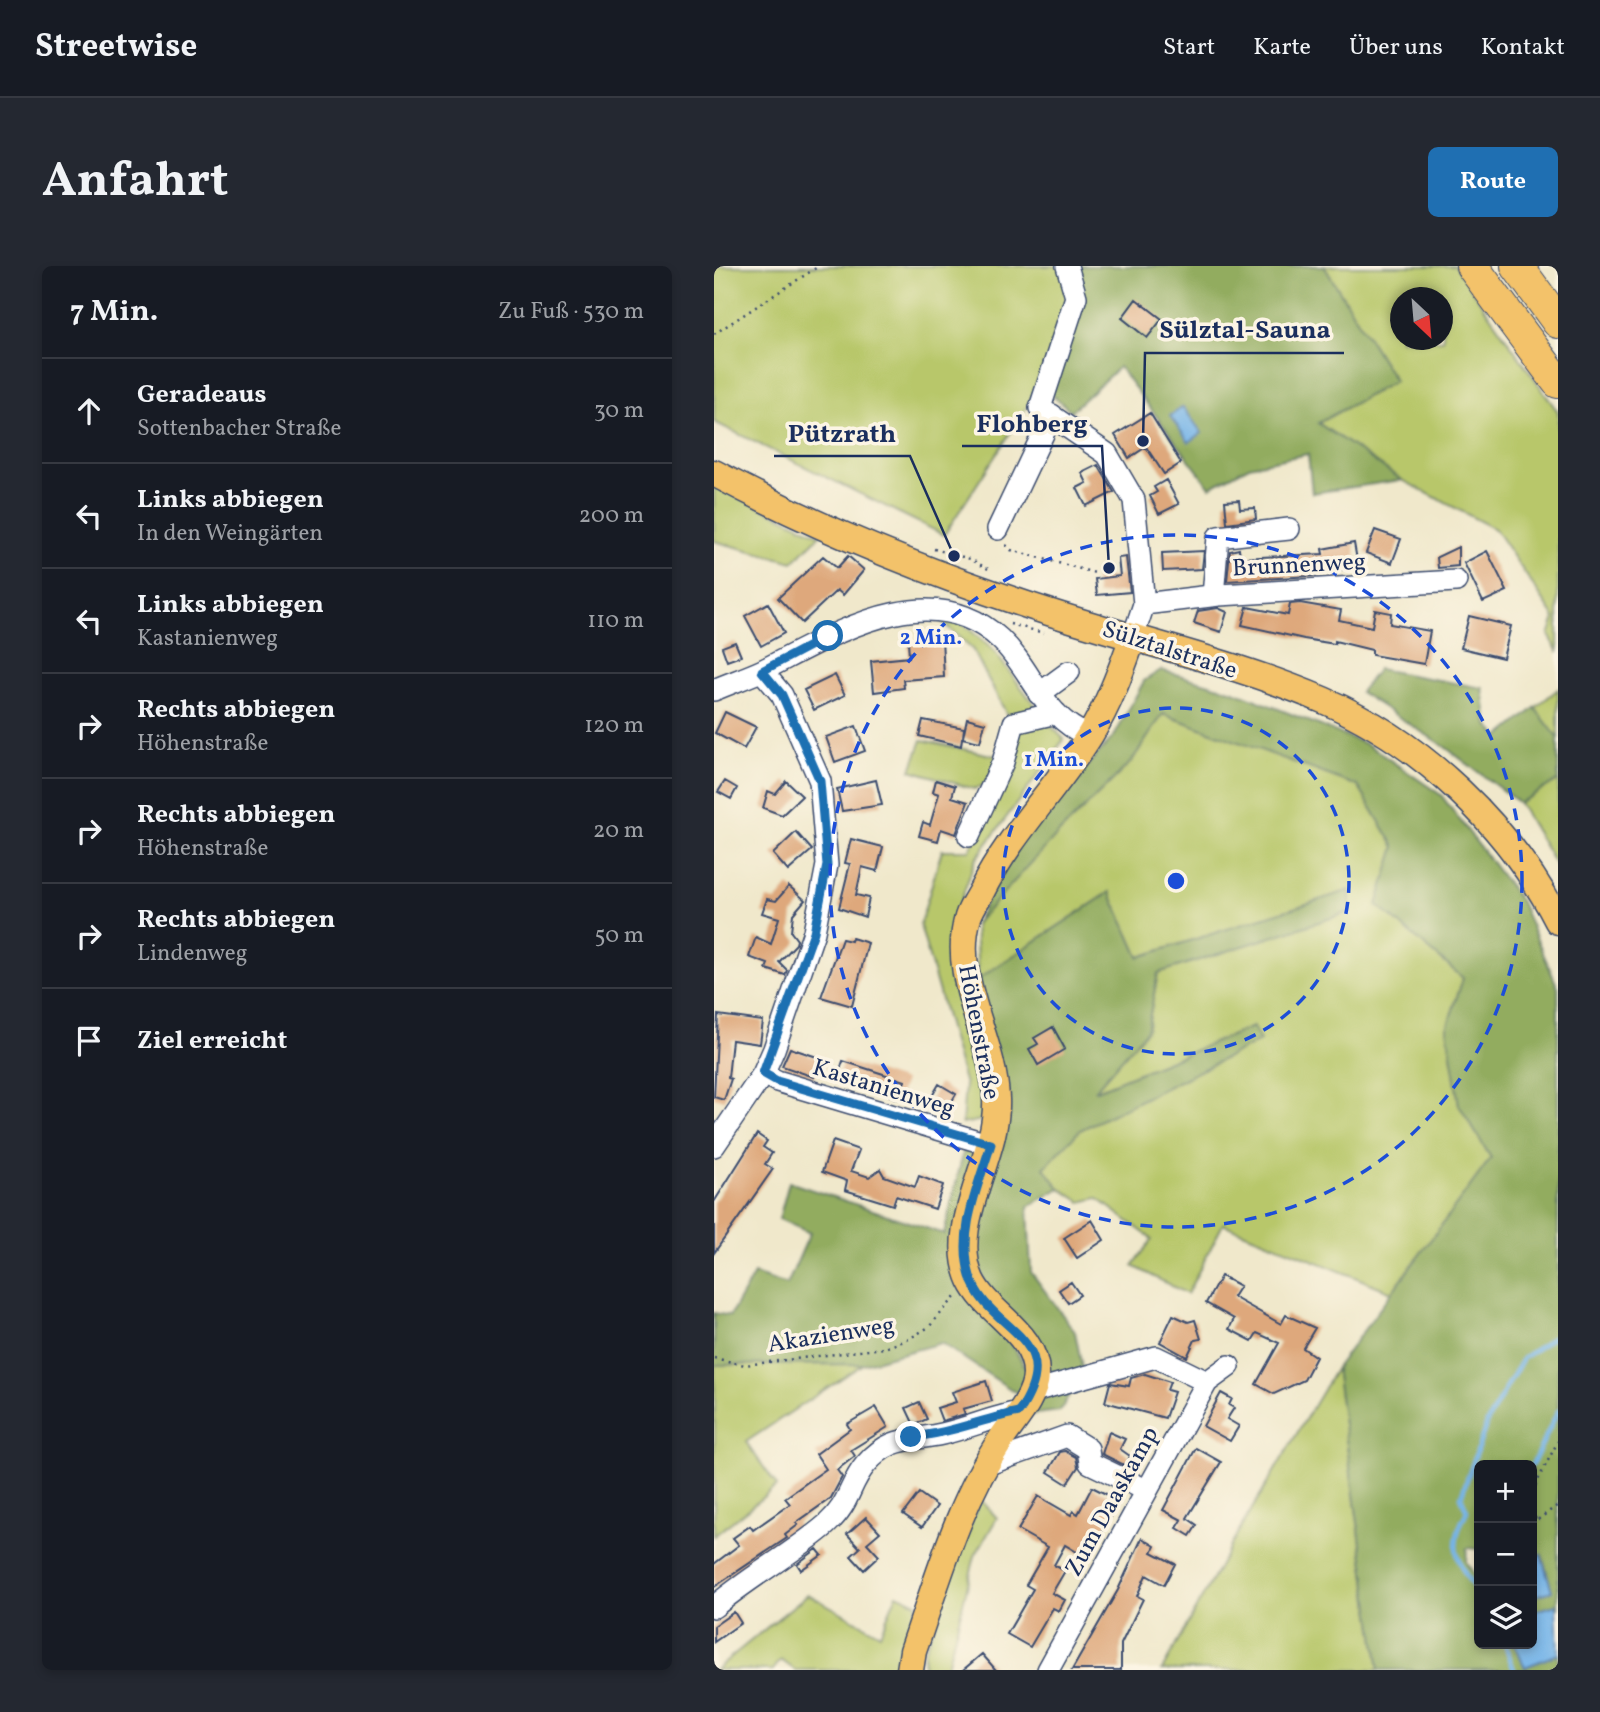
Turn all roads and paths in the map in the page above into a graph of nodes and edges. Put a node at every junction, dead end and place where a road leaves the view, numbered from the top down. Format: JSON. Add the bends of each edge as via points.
{"nodes":[{"id":1,"x":819,"y":266,"type":"edge"},
{"id":2,"x":1067,"y":266,"type":"edge"},
{"id":3,"x":1472,"y":266,"type":"edge"},
{"id":4,"x":1517,"y":266,"type":"edge"},
{"id":5,"x":1558,"y":322,"type":"edge"},
{"id":6,"x":714,"y":334,"type":"edge"},
{"id":7,"x":1558,"y":382,"type":"edge"},
{"id":8,"x":1052,"y":415,"type":"junction"},
{"id":9,"x":714,"y":473,"type":"edge"},
{"id":10,"x":998,"y":529,"type":"joint"},
{"id":11,"x":1289,"y":529,"type":"dead end"},
{"id":12,"x":1095,"y":573,"type":"dead end"},
{"id":13,"x":1456,"y":581,"type":"dead end"},
{"id":14,"x":1213,"y":596,"type":"junction"},
{"id":15,"x":1144,"y":604,"type":"junction"},
{"id":16,"x":1133,"y":637,"type":"junction"},
{"id":17,"x":762,"y":671,"type":"junction"},
{"id":18,"x":1069,"y":672,"type":"dead end"},
{"id":19,"x":714,"y":690,"type":"edge"},
{"id":20,"x":1039,"y":694,"type":"junction"},
{"id":21,"x":1056,"y":713,"type":"junction"},
{"id":22,"x":1089,"y":736,"type":"junction"},
{"id":23,"x":969,"y":836,"type":"dead end"},
{"id":24,"x":1558,"y":920,"type":"edge"},
{"id":25,"x":763,"y":1073,"type":"junction"},
{"id":26,"x":991,"y":1144,"type":"junction"},
{"id":27,"x":714,"y":1146,"type":"edge"},
{"id":28,"x":971,"y":1279,"type":"junction"},
{"id":29,"x":714,"y":1358,"type":"edge"},
{"id":30,"x":1229,"y":1366,"type":"dead end"},
{"id":31,"x":1207,"y":1382,"type":"junction"},
{"id":32,"x":1026,"y":1401,"type":"junction"},
{"id":33,"x":1558,"y":1441,"type":"edge"},
{"id":34,"x":983,"y":1466,"type":"junction"},
{"id":35,"x":1537,"y":1482,"type":"edge"},
{"id":36,"x":1146,"y":1490,"type":"junction"},
{"id":37,"x":1558,"y":1505,"type":"edge"},
{"id":38,"x":1537,"y":1520,"type":"edge"},
{"id":39,"x":714,"y":1607,"type":"edge"},
{"id":40,"x":910,"y":1670,"type":"edge"},
{"id":41,"x":1048,"y":1670,"type":"edge"}],
"edges":[{"from":1,"to":6,"type":"path"},
{"from":2,"to":8,"type":"street","via":[[1076,296],[1040,408]]},
{"from":3,"to":7,"type":"highway"},
{"from":4,"to":5,"type":"highway"},
{"from":8,"to":10,"type":"street"},
{"from":8,"to":15,"type":"street","via":[[1107,454],[1134,500]]},
{"from":9,"to":16,"type":"main road","name":"Sülztalstraße","via":[[819,525],[944,575],[1021,604]]},
{"from":10,"to":12,"type":"path","via":[[1012,550]]},
{"from":11,"to":14,"type":"street","via":[[1218,537]]},
{"from":13,"to":14,"type":"street","name":"Brunnenweg","via":[[1434,589]]},
{"from":14,"to":15,"type":"street","name":"Brunnenweg"},
{"from":15,"to":16,"type":"street"},
{"from":16,"to":22,"type":"main road","name":"Höhenstraße","via":[[1114,693]]},
{"from":16,"to":24,"type":"main road","name":"Sülztalstraße","via":[[1324,700],[1406,748],[1468,800],[1500,836],[1534,879]]},
{"from":17,"to":19,"type":"street"},
{"from":17,"to":20,"type":"street","via":[[869,618],[952,611],[1001,640]]},
{"from":17,"to":25,"type":"street","via":[[782,695],[820,781],[827,865],[814,932]]},
{"from":18,"to":20,"type":"street"},
{"from":20,"to":21,"type":"street"},
{"from":21,"to":22,"type":"street"},
{"from":21,"to":23,"type":"street","via":[[1014,723],[1003,762]]},
{"from":22,"to":26,"type":"main road","name":"Höhenstraße","via":[[1007,846],[968,917],[968,983],[997,1100]]},
{"from":25,"to":26,"type":"street","name":"Kastanienweg"},
{"from":25,"to":27,"type":"street"},
{"from":26,"to":28,"type":"main road","name":"Höhenstraße","via":[[967,1219],[965,1253]]},
{"from":28,"to":29,"type":"path","name":"Akazienweg","via":[[929,1327],[884,1348],[745,1365]]},
{"from":28,"to":32,"type":"main road","name":"Höhenstraße","via":[[1031,1351],[1036,1373]]},
{"from":30,"to":31,"type":"street","name":"Zum Daaskamp"},
{"from":31,"to":32,"type":"street","via":[[1156,1357]]},
{"from":31,"to":36,"type":"street","name":"Zum Daaskamp"},
{"from":32,"to":34,"type":"main road"},
{"from":32,"to":39,"type":"street","via":[[989,1418],[942,1434],[911,1437],[878,1452],[864,1466],[846,1506],[825,1526]]},
{"from":33,"to":35,"type":"path"},
{"from":34,"to":36,"type":"street","via":[[1067,1436],[1088,1449],[1090,1463]]},
{"from":34,"to":40,"type":"main road","via":[[951,1541]]},
{"from":36,"to":41,"type":"street","name":"Zum Daaskamp"},
{"from":37,"to":38,"type":"path"}]}
